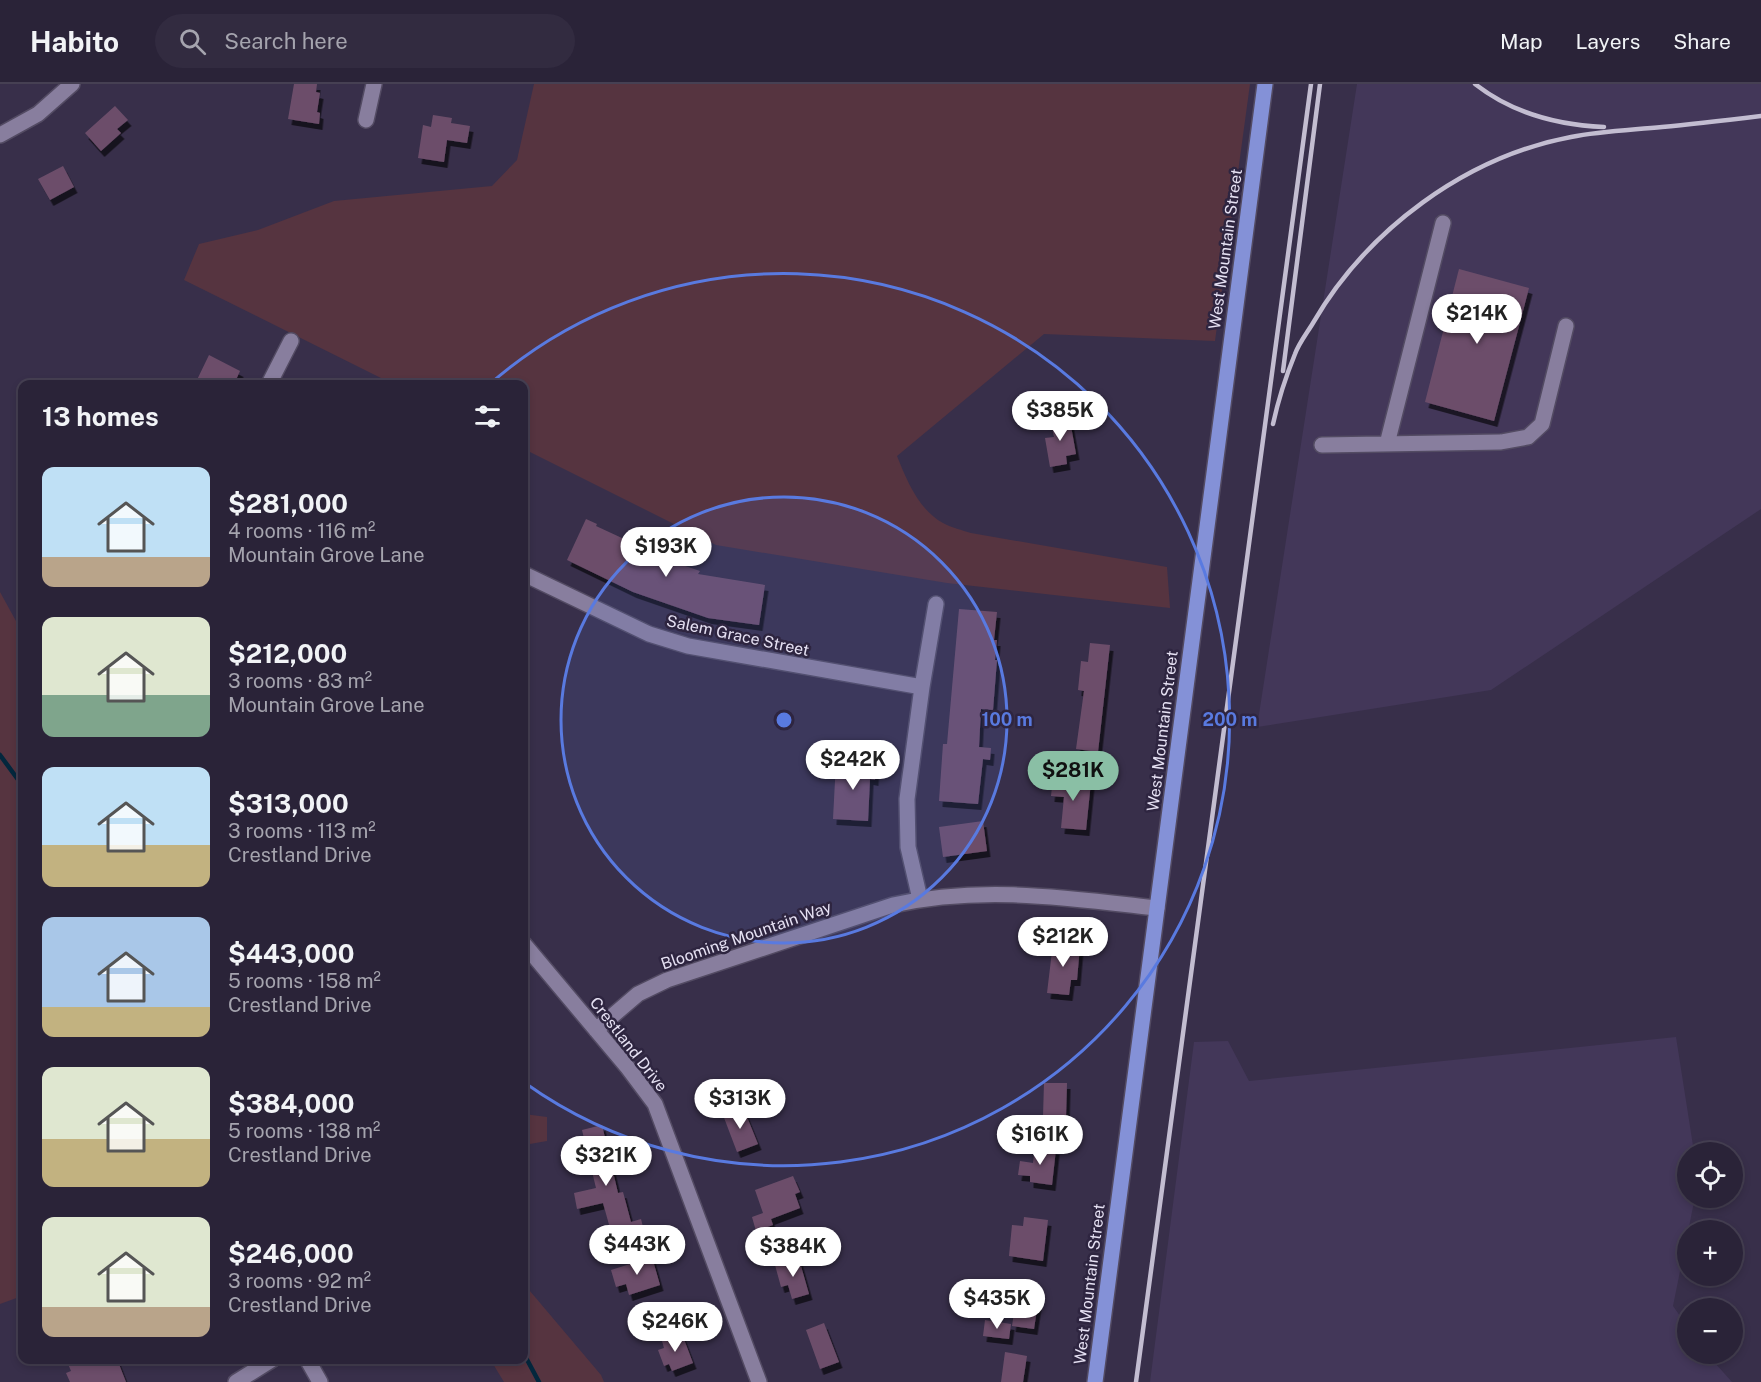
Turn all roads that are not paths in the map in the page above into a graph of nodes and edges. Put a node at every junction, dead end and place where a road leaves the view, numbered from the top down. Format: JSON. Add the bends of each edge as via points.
{"nodes":[{"id":1,"x":72,"y":84,"type":"edge"},
{"id":2,"x":374,"y":84,"type":"edge"},
{"id":3,"x":1265,"y":84,"type":"edge"},
{"id":4,"x":366,"y":120,"type":"dead end"},
{"id":5,"x":0,"y":135,"type":"edge"},
{"id":6,"x":1443,"y":223,"type":"dead end"},
{"id":7,"x":1566,"y":326,"type":"dead end"},
{"id":8,"x":291,"y":341,"type":"dead end"},
{"id":9,"x":271,"y":380,"type":"edge"},
{"id":10,"x":1387,"y":444,"type":"junction"},
{"id":11,"x":1322,"y":446,"type":"dead end"},
{"id":12,"x":528,"y":576,"type":"edge"},
{"id":13,"x":936,"y":604,"type":"dead end"},
{"id":14,"x":922,"y":687,"type":"junction"},
{"id":15,"x":920,"y":899,"type":"junction"},
{"id":16,"x":1157,"y":908,"type":"junction"},
{"id":17,"x":528,"y":949,"type":"edge"},
{"id":18,"x":596,"y":1030,"type":"junction"},
{"id":19,"x":265,"y":1364,"type":"edge"},
{"id":20,"x":310,"y":1364,"type":"edge"},
{"id":21,"x":236,"y":1382,"type":"edge"},
{"id":22,"x":320,"y":1382,"type":"edge"},
{"id":23,"x":759,"y":1382,"type":"edge"},
{"id":24,"x":1095,"y":1382,"type":"edge"}],
"edges":[{"from":1,"to":5,"type":"street","via":[[38,114]]},
{"from":2,"to":4,"type":"street"},
{"from":3,"to":16,"type":"main road","name":"West Mountain Street"},
{"from":6,"to":10,"type":"street"},
{"from":7,"to":10,"type":"street","via":[[1542,424],[1528,437],[1501,442]]},
{"from":8,"to":9,"type":"street"},
{"from":10,"to":11,"type":"street"},
{"from":12,"to":14,"type":"street","name":"Salem Grace Street","via":[[649,634],[688,646]]},
{"from":13,"to":14,"type":"street"},
{"from":14,"to":15,"type":"street","via":[[907,799],[908,847]]},
{"from":15,"to":16,"type":"street","name":"Blooming Mountain Way","via":[[965,894],[1044,895]]},
{"from":15,"to":18,"type":"street","name":"Blooming Mountain Way","via":[[667,980],[638,994]]},
{"from":16,"to":24,"type":"main road","name":"West Mountain Street"},
{"from":17,"to":18,"type":"street","name":"Crestland Drive"},
{"from":18,"to":23,"type":"street","name":"Crestland Drive","via":[[655,1104]]},
{"from":19,"to":21,"type":"street"},
{"from":20,"to":22,"type":"street"}]}
